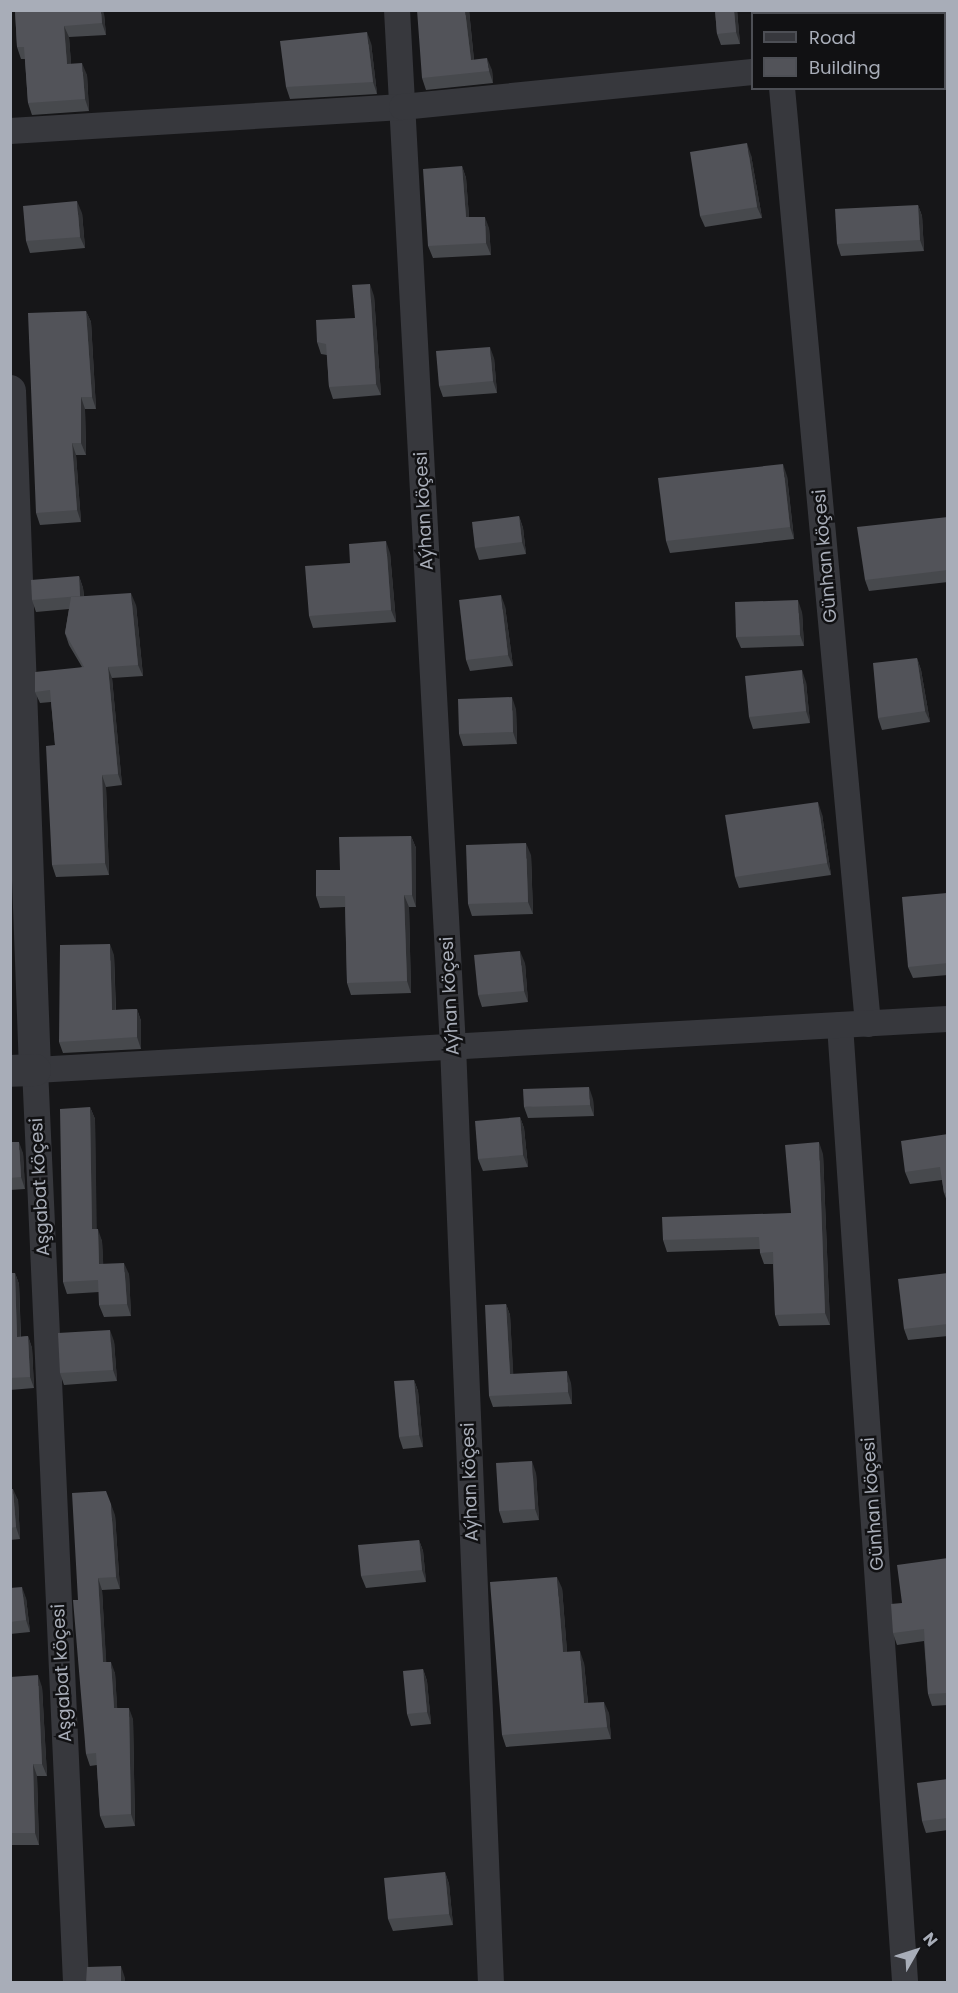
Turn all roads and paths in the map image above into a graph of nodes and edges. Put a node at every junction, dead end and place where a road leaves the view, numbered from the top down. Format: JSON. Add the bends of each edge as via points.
{"nodes":[{"id":1,"x":397,"y":10,"type":"edge"},
{"id":2,"x":751,"y":72,"type":"edge"},
{"id":3,"x":782,"y":90,"type":"edge"},
{"id":4,"x":402,"y":107,"type":"junction"},
{"id":5,"x":10,"y":131,"type":"edge"},
{"id":6,"x":10,"y":391,"type":"edge"},
{"id":7,"x":948,"y":1019,"type":"edge"},
{"id":8,"x":868,"y":1024,"type":"junction"},
{"id":9,"x":840,"y":1025,"type":"junction"},
{"id":10,"x":453,"y":1047,"type":"junction"},
{"id":11,"x":23,"y":1071,"type":"edge"},
{"id":12,"x":76,"y":1983,"type":"edge"},
{"id":13,"x":491,"y":1983,"type":"edge"},
{"id":14,"x":904,"y":1983,"type":"edge"}],
"edges":[{"from":1,"to":4,"type":"street","name":"Aýhan köçesi"},
{"from":2,"to":4,"type":"street"},
{"from":3,"to":8,"type":"street","name":"Günhan köçesi"},
{"from":4,"to":5,"type":"street"},
{"from":4,"to":10,"type":"street","name":"Aýhan köçesi"},
{"from":6,"to":11,"type":"street","name":"Aşgabat köçesi"},
{"from":7,"to":8,"type":"street"},
{"from":8,"to":9,"type":"street"},
{"from":9,"to":10,"type":"street"},
{"from":9,"to":14,"type":"street","name":"Günhan köçesi"},
{"from":10,"to":11,"type":"street"},
{"from":10,"to":13,"type":"street","name":"Aýhan köçesi"},
{"from":11,"to":12,"type":"street","name":"Aşgabat köçesi"}]}
